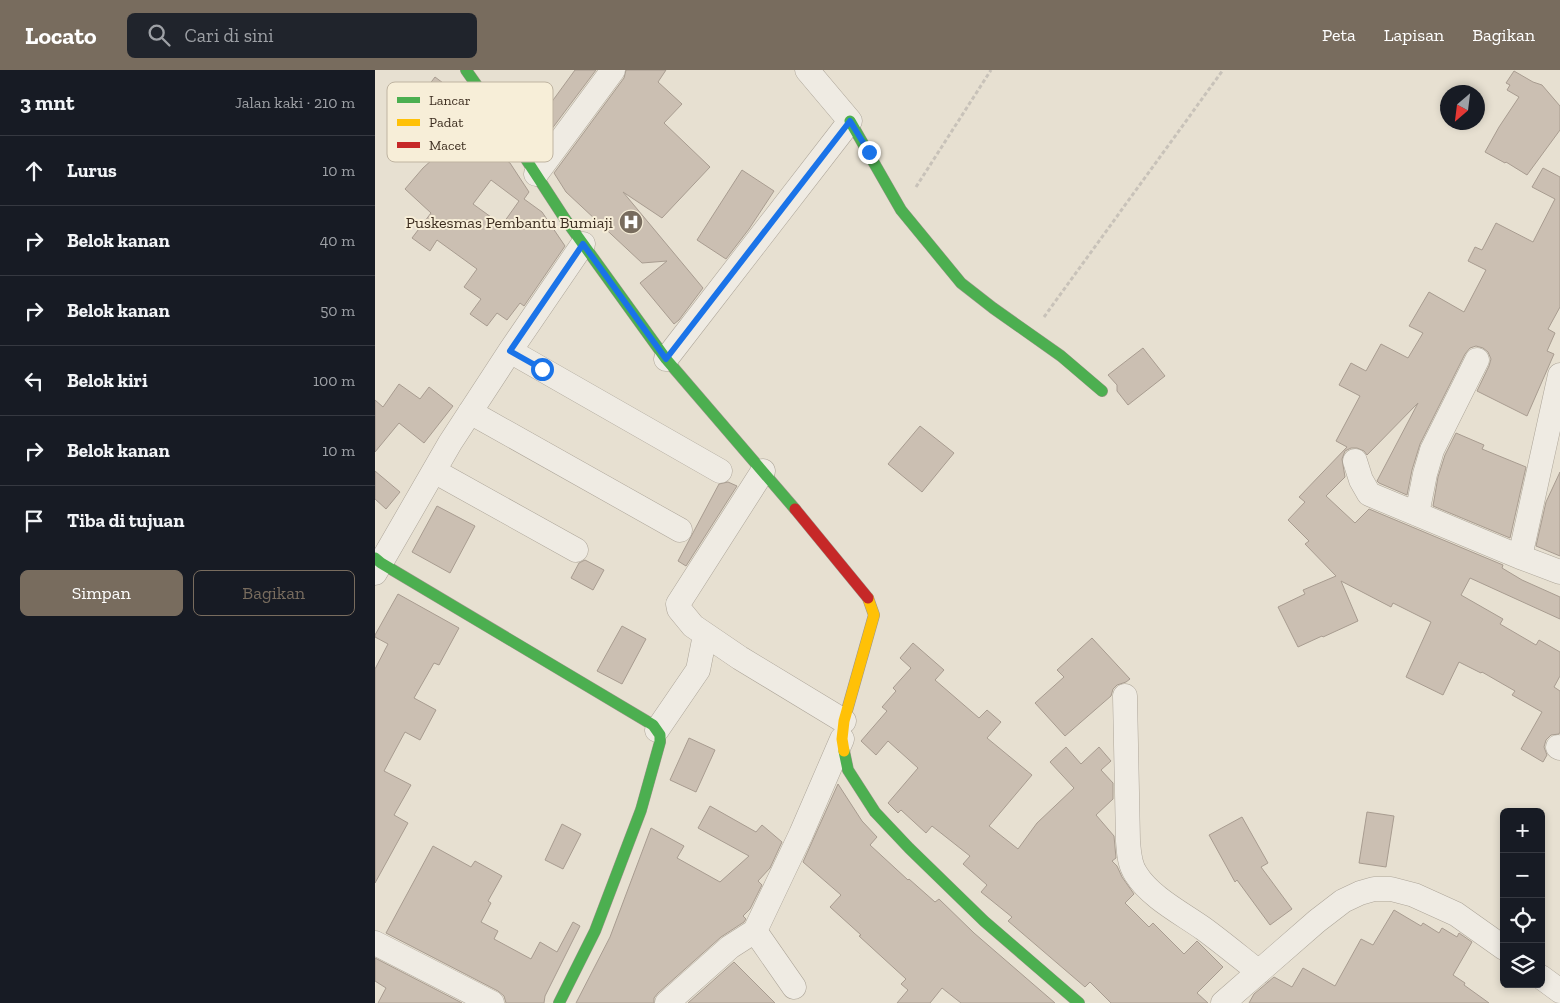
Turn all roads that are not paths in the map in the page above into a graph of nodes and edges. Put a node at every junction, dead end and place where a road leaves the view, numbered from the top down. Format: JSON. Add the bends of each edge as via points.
{"nodes":[{"id":1,"x":466,"y":70,"type":"edge"},
{"id":2,"x":613,"y":70,"type":"edge"},
{"id":3,"x":807,"y":70,"type":"edge"},
{"id":4,"x":474,"y":82,"type":"edge"},
{"id":5,"x":850,"y":121,"type":"junction"},
{"id":6,"x":553,"y":151,"type":"edge"},
{"id":7,"x":528,"y":162,"type":"edge"},
{"id":8,"x":545,"y":162,"type":"edge"},
{"id":9,"x":536,"y":174,"type":"junction"},
{"id":10,"x":583,"y":244,"type":"junction"},
{"id":11,"x":510,"y":351,"type":"junction"},
{"id":12,"x":666,"y":359,"type":"junction"},
{"id":13,"x":1477,"y":360,"type":"dead end"},
{"id":14,"x":1560,"y":374,"type":"edge"},
{"id":15,"x":1102,"y":391,"type":"dead end"},
{"id":16,"x":470,"y":412,"type":"junction"},
{"id":17,"x":1355,"y":461,"type":"dead end"},
{"id":18,"x":434,"y":471,"type":"junction"},
{"id":19,"x":720,"y":471,"type":"dead end"},
{"id":20,"x":763,"y":471,"type":"junction"},
{"id":21,"x":1417,"y":514,"type":"junction"},
{"id":22,"x":679,"y":530,"type":"dead end"},
{"id":23,"x":576,"y":550,"type":"dead end"},
{"id":24,"x":1520,"y":557,"type":"junction"},
{"id":25,"x":377,"y":565,"type":"edge"},
{"id":26,"x":1560,"y":572,"type":"edge"},
{"id":27,"x":705,"y":635,"type":"junction"},
{"id":28,"x":1125,"y":696,"type":"dead end"},
{"id":29,"x":657,"y":730,"type":"junction"},
{"id":30,"x":843,"y":730,"type":"junction"},
{"id":31,"x":755,"y":931,"type":"junction"},
{"id":32,"x":375,"y":943,"type":"edge"},
{"id":33,"x":1500,"y":945,"type":"edge"},
{"id":34,"x":1259,"y":972,"type":"junction"},
{"id":35,"x":1545,"y":980,"type":"edge"},
{"id":36,"x":795,"y":987,"type":"dead end"},
{"id":37,"x":1560,"y":991,"type":"edge"},
{"id":38,"x":492,"y":1003,"type":"edge"},
{"id":39,"x":559,"y":1003,"type":"edge"},
{"id":40,"x":667,"y":1003,"type":"edge"},
{"id":41,"x":1079,"y":1003,"type":"edge"},
{"id":42,"x":1223,"y":1003,"type":"edge"}],
"edges":[{"from":1,"to":4,"type":"street"},
{"from":2,"to":6,"type":"street"},
{"from":3,"to":5,"type":"street"},
{"from":5,"to":12,"type":"street"},
{"from":5,"to":15,"type":"street","via":[[901,210],[961,284],[1061,356]]},
{"from":7,"to":9,"type":"street"},
{"from":8,"to":9,"type":"street"},
{"from":9,"to":10,"type":"street"},
{"from":10,"to":11,"type":"street"},
{"from":10,"to":12,"type":"street"},
{"from":11,"to":16,"type":"street"},
{"from":11,"to":19,"type":"street"},
{"from":12,"to":20,"type":"street"},
{"from":13,"to":21,"type":"street","via":[[1432,450]]},
{"from":14,"to":24,"type":"street"},
{"from":16,"to":18,"type":"street"},
{"from":16,"to":22,"type":"street"},
{"from":17,"to":21,"type":"street","via":[[1369,494]]},
{"from":18,"to":23,"type":"street"},
{"from":18,"to":25,"type":"street"},
{"from":20,"to":27,"type":"street","via":[[678,604],[686,620]]},
{"from":20,"to":30,"type":"street","via":[[858,583],[867,595],[874,615]]},
{"from":21,"to":24,"type":"street"},
{"from":24,"to":26,"type":"street"},
{"from":25,"to":29,"type":"street"},
{"from":27,"to":29,"type":"street","via":[[698,670]]},
{"from":27,"to":30,"type":"street"},
{"from":28,"to":34,"type":"street","via":[[1128,841],[1135,873],[1162,900]]},
{"from":29,"to":39,"type":"street","via":[[660,742],[641,810],[595,931]]},
{"from":30,"to":31,"type":"street","via":[[801,834]]},
{"from":30,"to":41,"type":"street","via":[[848,770],[875,812],[984,921]]},
{"from":31,"to":36,"type":"street"},
{"from":31,"to":40,"type":"street","via":[[730,947]]},
{"from":32,"to":38,"type":"street"},
{"from":33,"to":34,"type":"street","via":[[1456,914],[1414,895],[1391,889],[1374,889],[1343,901]]},
{"from":34,"to":42,"type":"street"},
{"from":35,"to":37,"type":"street"}]}
